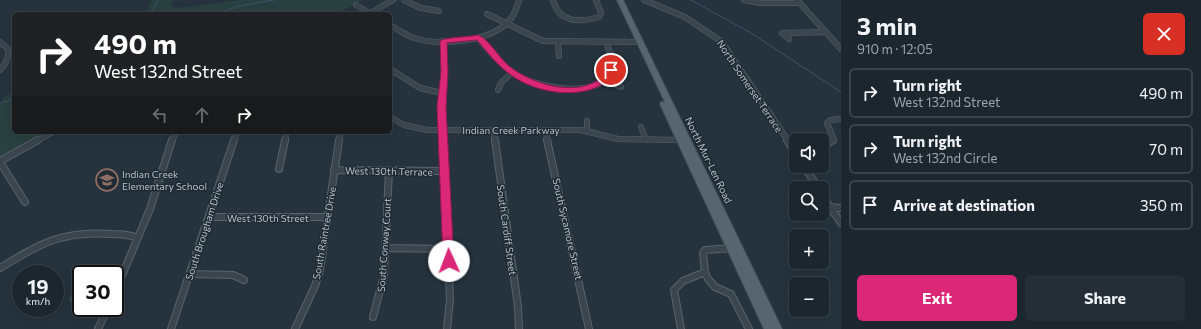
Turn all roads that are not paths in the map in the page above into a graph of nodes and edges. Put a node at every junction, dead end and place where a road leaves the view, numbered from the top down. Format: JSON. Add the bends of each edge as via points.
{"nodes":[{"id":1,"x":393,"y":0,"type":"edge"},
{"id":2,"x":404,"y":0,"type":"edge"},
{"id":3,"x":519,"y":0,"type":"edge"},
{"id":4,"x":553,"y":0,"type":"edge"},
{"id":5,"x":596,"y":0,"type":"edge"},
{"id":6,"x":615,"y":0,"type":"edge"},
{"id":7,"x":620,"y":0,"type":"edge"},
{"id":8,"x":644,"y":0,"type":"edge"},
{"id":9,"x":744,"y":0,"type":"edge"},
{"id":10,"x":799,"y":2,"type":"edge"},
{"id":11,"x":356,"y":5,"type":"dead end"},
{"id":12,"x":440,"y":11,"type":"dead end"},
{"id":13,"x":367,"y":12,"type":"edge"},
{"id":14,"x":373,"y":12,"type":"edge"},
{"id":15,"x":487,"y":14,"type":"dead end"},
{"id":16,"x":507,"y":24,"type":"junction"},
{"id":17,"x":392,"y":26,"type":"edge"},
{"id":18,"x":826,"y":32,"type":"junction"},
{"id":19,"x":478,"y":38,"type":"junction"},
{"id":20,"x":789,"y":39,"type":"dead end"},
{"id":21,"x":443,"y":41,"type":"junction"},
{"id":22,"x":0,"y":42,"type":"edge"},
{"id":23,"x":558,"y":42,"type":"junction"},
{"id":24,"x":606,"y":42,"type":"junction"},
{"id":25,"x":638,"y":42,"type":"junction"},
{"id":26,"x":841,"y":49,"type":"edge"},
{"id":27,"x":560,"y":56,"type":"dead end"},
{"id":28,"x":0,"y":70,"type":"edge"},
{"id":29,"x":392,"y":70,"type":"edge"},
{"id":30,"x":512,"y":72,"type":"junction"},
{"id":31,"x":604,"y":79,"type":"junction"},
{"id":32,"x":621,"y":87,"type":"dead end"},
{"id":33,"x":498,"y":90,"type":"dead end"},
{"id":34,"x":442,"y":93,"type":"junction"},
{"id":35,"x":392,"y":119,"type":"edge"},
{"id":36,"x":841,"y":119,"type":"edge"},
{"id":37,"x":586,"y":121,"type":"dead end"},
{"id":38,"x":641,"y":127,"type":"dead end"},
{"id":39,"x":443,"y":130,"type":"junction"},
{"id":40,"x":545,"y":130,"type":"junction"},
{"id":41,"x":494,"y":131,"type":"junction"},
{"id":42,"x":587,"y":131,"type":"junction"},
{"id":43,"x":50,"y":134,"type":"edge"},
{"id":44,"x":175,"y":134,"type":"edge"},
{"id":45,"x":236,"y":134,"type":"edge"},
{"id":46,"x":287,"y":134,"type":"edge"},
{"id":47,"x":340,"y":134,"type":"edge"},
{"id":48,"x":646,"y":140,"type":"junction"},
{"id":49,"x":683,"y":140,"type":"junction"},
{"id":50,"x":829,"y":142,"type":"edge"},
{"id":51,"x":789,"y":144,"type":"edge"},
{"id":52,"x":0,"y":162,"type":"edge"},
{"id":53,"x":279,"y":169,"type":"dead end"},
{"id":54,"x":334,"y":170,"type":"junction"},
{"id":55,"x":389,"y":171,"type":"junction"},
{"id":56,"x":444,"y":171,"type":"junction"},
{"id":57,"x":25,"y":202,"type":"dead end"},
{"id":58,"x":830,"y":207,"type":"joint"},
{"id":59,"x":841,"y":208,"type":"edge"},
{"id":60,"x":209,"y":217,"type":"junction"},
{"id":61,"x":327,"y":217,"type":"junction"},
{"id":62,"x":841,"y":223,"type":"edge"},
{"id":63,"x":138,"y":238,"type":"junction"},
{"id":64,"x":386,"y":248,"type":"junction"},
{"id":65,"x":735,"y":248,"type":"junction"},
{"id":66,"x":448,"y":249,"type":"junction"},
{"id":67,"x":0,"y":268,"type":"edge"},
{"id":68,"x":124,"y":271,"type":"edge"},
{"id":69,"x":705,"y":272,"type":"junction"},
{"id":70,"x":190,"y":274,"type":"junction"},
{"id":71,"x":244,"y":280,"type":"dead end"},
{"id":72,"x":104,"y":317,"type":"edge"},
{"id":73,"x":373,"y":317,"type":"dead end"},
{"id":74,"x":98,"y":329,"type":"edge"},
{"id":75,"x":172,"y":329,"type":"edge"},
{"id":76,"x":294,"y":329,"type":"edge"},
{"id":77,"x":447,"y":329,"type":"edge"},
{"id":78,"x":519,"y":329,"type":"edge"},
{"id":79,"x":589,"y":329,"type":"edge"},
{"id":80,"x":681,"y":329,"type":"edge"},
{"id":81,"x":749,"y":329,"type":"edge"},
{"id":82,"x":769,"y":329,"type":"edge"},
{"id":83,"x":777,"y":329,"type":"edge"}],
"edges":[{"from":1,"to":14,"type":"street"},
{"from":2,"to":12,"type":"street","via":[[424,9]]},
{"from":3,"to":16,"type":"street","via":[[514,15]]},
{"from":4,"to":5,"type":"street","via":[[557,12],[564,17],[592,19],[599,17],[601,13]]},
{"from":6,"to":25,"type":"main road","name":"North Mur-Len Road"},
{"from":7,"to":25,"type":"main road","name":"North Mur-Len Road"},
{"from":8,"to":51,"type":"street","name":"North Somerset Terrace","via":[[664,7],[722,42]]},
{"from":9,"to":10,"type":"street","via":[[760,3]]},
{"from":10,"to":18,"type":"street"},
{"from":11,"to":13,"type":"street"},
{"from":15,"to":16,"type":"street"},
{"from":16,"to":19,"type":"street","via":[[491,34]]},
{"from":16,"to":23,"type":"street","via":[[540,40]]},
{"from":17,"to":21,"type":"street","via":[[415,39]]},
{"from":18,"to":20,"type":"street","via":[[782,33]]},
{"from":18,"to":26,"type":"street"},
{"from":19,"to":21,"type":"street"},
{"from":19,"to":30,"type":"street"},
{"from":21,"to":34,"type":"street","via":[[445,72]]},
{"from":22,"to":28,"type":"street","via":[[8,48],[9,54]]},
{"from":23,"to":24,"type":"street"},
{"from":23,"to":27,"type":"street"},
{"from":24,"to":25,"type":"street"},
{"from":24,"to":31,"type":"street","via":[[612,63],[610,73]]},
{"from":25,"to":49,"type":"main road","name":"North Mur-Len Road"},
{"from":29,"to":34,"type":"street","via":[[420,88]]},
{"from":30,"to":31,"type":"street","via":[[531,83],[559,89],[588,87]]},
{"from":30,"to":33,"type":"street"},
{"from":31,"to":32,"type":"street"},
{"from":34,"to":39,"type":"street"},
{"from":35,"to":39,"type":"street","name":"Indian Creek Parkway","via":[[412,128]]},
{"from":36,"to":50,"type":"street","via":[[830,120],[827,123],[834,140]]},
{"from":37,"to":42,"type":"street"},
{"from":38,"to":48,"type":"street"},
{"from":39,"to":41,"type":"street","name":"Indian Creek Parkway"},
{"from":39,"to":56,"type":"street"},
{"from":40,"to":41,"type":"street","name":"Indian Creek Parkway"},
{"from":40,"to":42,"type":"street","name":"Indian Creek Parkway"},
{"from":40,"to":79,"type":"street","name":"South Sycamore Street"},
{"from":41,"to":78,"type":"street","name":"South Cardiff Street"},
{"from":42,"to":48,"type":"street","name":"Indian Creek Parkway","via":[[618,139]]},
{"from":43,"to":52,"type":"street"},
{"from":44,"to":63,"type":"street","via":[[157,191]]},
{"from":45,"to":60,"type":"street","name":"South Brougham Drive"},
{"from":46,"to":53,"type":"street"},
{"from":47,"to":54,"type":"street","name":"South Raintree Drive"},
{"from":48,"to":49,"type":"street","name":"Indian Creek Parkway"},
{"from":49,"to":65,"type":"main road","name":"North Mur-Len Road"},
{"from":52,"to":57,"type":"street"},
{"from":54,"to":55,"type":"street","name":"West 130th Terrace"},
{"from":54,"to":61,"type":"street","name":"South Raintree Drive"},
{"from":55,"to":56,"type":"street","name":"West 130th Terrace"},
{"from":55,"to":64,"type":"street","name":"South Conway Court"},
{"from":56,"to":66,"type":"street"},
{"from":58,"to":59,"type":"street"},
{"from":58,"to":62,"type":"street"},
{"from":60,"to":61,"type":"street","name":"West 130th Street"},
{"from":60,"to":70,"type":"street","name":"South Brougham Drive"},
{"from":61,"to":76,"type":"street","name":"South Raintree Drive","via":[[320,270]]},
{"from":63,"to":67,"type":"street","via":[[132,235],[88,233],[67,235],[40,245]]},
{"from":63,"to":68,"type":"street"},
{"from":64,"to":66,"type":"street"},
{"from":64,"to":73,"type":"street","name":"South Conway Court","via":[[382,288]]},
{"from":65,"to":69,"type":"street","via":[[705,250]]},
{"from":65,"to":82,"type":"main road","name":"North Mur-Len Road"},
{"from":65,"to":83,"type":"main road","name":"North Mur-Len Road"},
{"from":66,"to":77,"type":"street","via":[[450,299]]},
{"from":69,"to":80,"type":"street","via":[[676,286],[674,290]]},
{"from":69,"to":81,"type":"street","via":[[715,287],[731,294]]},
{"from":70,"to":71,"type":"street","via":[[233,275]]},
{"from":70,"to":75,"type":"street","name":"South Brougham Drive"},
{"from":72,"to":74,"type":"street"}]}
